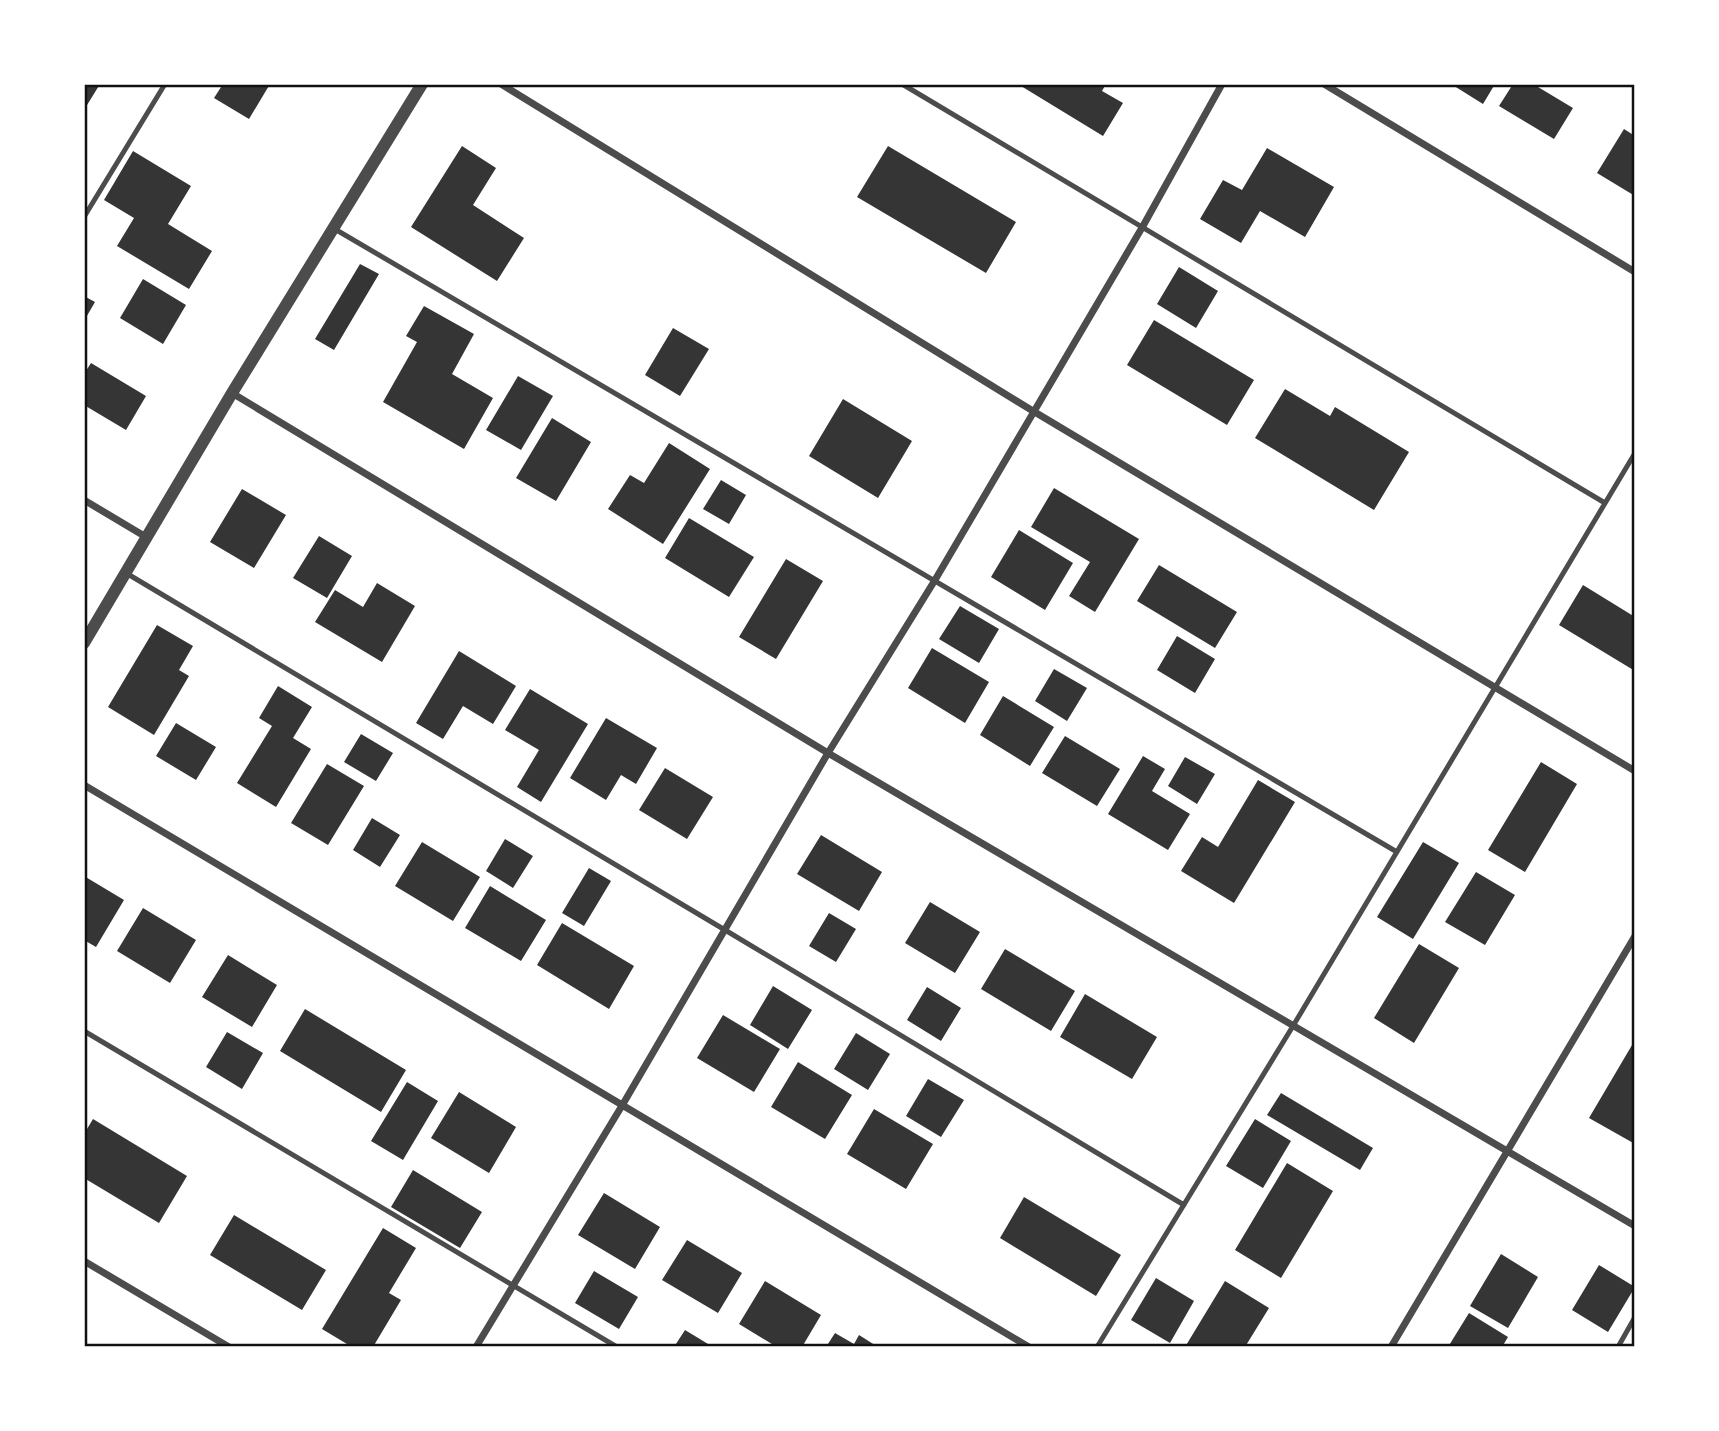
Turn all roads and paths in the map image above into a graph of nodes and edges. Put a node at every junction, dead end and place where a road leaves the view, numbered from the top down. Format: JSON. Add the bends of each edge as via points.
{"nodes":[{"id":1,"x":165,"y":84,"type":"edge"},
{"id":2,"x":422,"y":84,"type":"edge"},
{"id":3,"x":501,"y":84,"type":"edge"},
{"id":4,"x":902,"y":84,"type":"edge"},
{"id":5,"x":1223,"y":84,"type":"edge"},
{"id":6,"x":1324,"y":84,"type":"edge"},
{"id":7,"x":84,"y":217,"type":"edge"},
{"id":8,"x":1143,"y":226,"type":"junction"},
{"id":9,"x":333,"y":228,"type":"junction"},
{"id":10,"x":1635,"y":272,"type":"edge"},
{"id":11,"x":232,"y":393,"type":"junction"},
{"id":12,"x":1033,"y":411,"type":"junction"},
{"id":13,"x":1635,"y":453,"type":"edge"},
{"id":14,"x":84,"y":500,"type":"edge"},
{"id":15,"x":1605,"y":503,"type":"junction"},
{"id":16,"x":146,"y":537,"type":"junction"},
{"id":17,"x":125,"y":573,"type":"junction"},
{"id":18,"x":935,"y":580,"type":"junction"},
{"id":19,"x":84,"y":643,"type":"edge"},
{"id":20,"x":1495,"y":688,"type":"junction"},
{"id":21,"x":828,"y":753,"type":"junction"},
{"id":22,"x":1635,"y":771,"type":"edge"},
{"id":23,"x":84,"y":785,"type":"edge"},
{"id":24,"x":1397,"y":852,"type":"junction"},
{"id":25,"x":725,"y":930,"type":"junction"},
{"id":26,"x":1635,"y":936,"type":"edge"},
{"id":27,"x":1293,"y":1026,"type":"junction"},
{"id":28,"x":84,"y":1031,"type":"edge"},
{"id":29,"x":623,"y":1104,"type":"junction"},
{"id":30,"x":1507,"y":1151,"type":"junction"},
{"id":31,"x":1184,"y":1205,"type":"junction"},
{"id":32,"x":1635,"y":1226,"type":"edge"},
{"id":33,"x":84,"y":1261,"type":"edge"},
{"id":34,"x":513,"y":1287,"type":"junction"},
{"id":35,"x":1635,"y":1317,"type":"edge"},
{"id":36,"x":229,"y":1347,"type":"edge"},
{"id":37,"x":476,"y":1347,"type":"edge"},
{"id":38,"x":617,"y":1347,"type":"edge"},
{"id":39,"x":1028,"y":1347,"type":"edge"},
{"id":40,"x":1097,"y":1347,"type":"edge"},
{"id":41,"x":1391,"y":1347,"type":"edge"},
{"id":42,"x":1618,"y":1347,"type":"edge"}],
"edges":[{"from":1,"to":7,"type":"lane"},
{"from":2,"to":9,"type":"street"},
{"from":3,"to":12,"type":"street"},
{"from":4,"to":8,"type":"lane"},
{"from":5,"to":8,"type":"street"},
{"from":6,"to":10,"type":"street"},
{"from":8,"to":12,"type":"street"},
{"from":8,"to":15,"type":"lane"},
{"from":9,"to":11,"type":"street"},
{"from":9,"to":18,"type":"lane"},
{"from":11,"to":16,"type":"street"},
{"from":11,"to":21,"type":"street"},
{"from":12,"to":18,"type":"street"},
{"from":12,"to":20,"type":"street"},
{"from":13,"to":15,"type":"lane"},
{"from":14,"to":16,"type":"street"},
{"from":15,"to":20,"type":"lane"},
{"from":16,"to":17,"type":"street"},
{"from":17,"to":19,"type":"street"},
{"from":17,"to":25,"type":"lane"},
{"from":18,"to":21,"type":"street"},
{"from":18,"to":24,"type":"lane"},
{"from":20,"to":22,"type":"street"},
{"from":20,"to":24,"type":"lane"},
{"from":21,"to":25,"type":"street"},
{"from":21,"to":27,"type":"street"},
{"from":23,"to":29,"type":"street"},
{"from":24,"to":27,"type":"lane"},
{"from":25,"to":29,"type":"street"},
{"from":25,"to":31,"type":"lane"},
{"from":26,"to":30,"type":"street"},
{"from":27,"to":30,"type":"street"},
{"from":27,"to":31,"type":"lane"},
{"from":28,"to":34,"type":"lane"},
{"from":29,"to":34,"type":"street"},
{"from":29,"to":39,"type":"street"},
{"from":30,"to":32,"type":"street"},
{"from":30,"to":41,"type":"street"},
{"from":31,"to":40,"type":"lane"},
{"from":33,"to":36,"type":"street"},
{"from":34,"to":37,"type":"street"},
{"from":34,"to":38,"type":"lane"},
{"from":35,"to":42,"type":"lane"}]}
